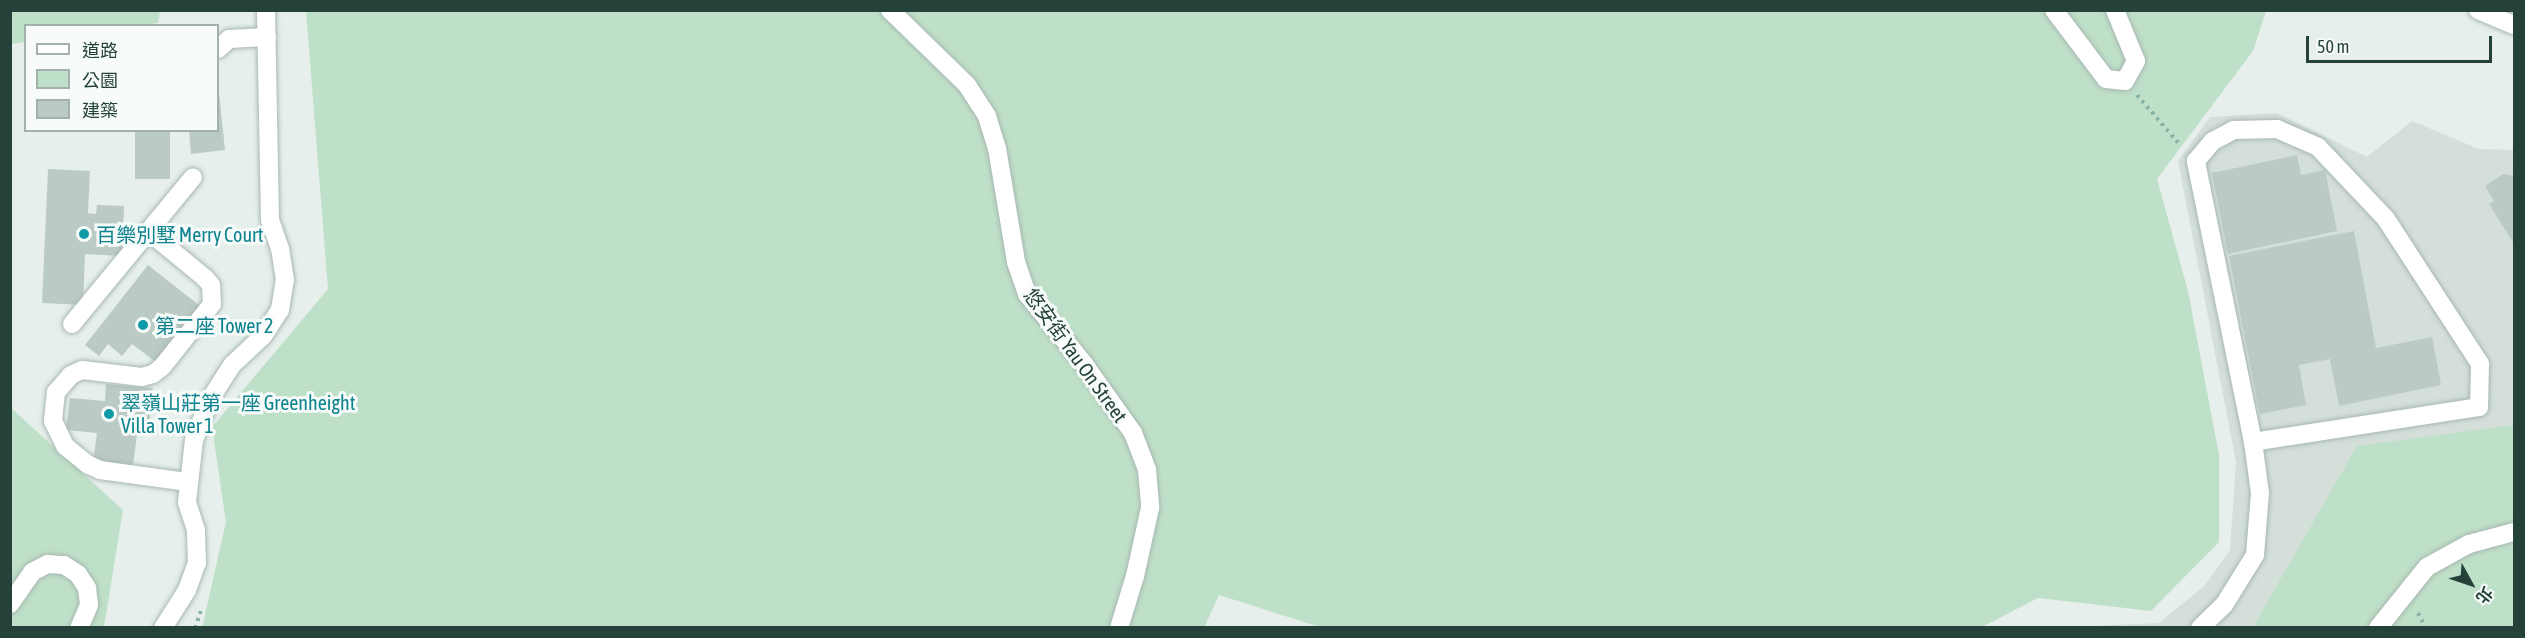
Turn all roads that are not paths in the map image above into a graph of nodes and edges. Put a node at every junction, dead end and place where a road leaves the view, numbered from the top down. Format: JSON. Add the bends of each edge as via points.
{"nodes":[{"id":1,"x":266,"y":10,"type":"edge"},
{"id":2,"x":890,"y":10,"type":"edge"},
{"id":3,"x":2054,"y":10,"type":"edge"},
{"id":4,"x":2115,"y":10,"type":"edge"},
{"id":5,"x":2478,"y":10,"type":"edge"},
{"id":6,"x":2514,"y":25,"type":"edge"},
{"id":7,"x":267,"y":37,"type":"junction"},
{"id":8,"x":219,"y":48,"type":"edge"},
{"id":9,"x":193,"y":177,"type":"dead end"},
{"id":10,"x":148,"y":231,"type":"junction"},
{"id":11,"x":72,"y":324,"type":"dead end"},
{"id":12,"x":2253,"y":442,"type":"junction"},
{"id":13,"x":188,"y":482,"type":"junction"},
{"id":14,"x":2514,"y":532,"type":"edge"},
{"id":15,"x":10,"y":604,"type":"edge"},
{"id":16,"x":79,"y":627,"type":"edge"},
{"id":17,"x":163,"y":627,"type":"edge"},
{"id":18,"x":1119,"y":627,"type":"edge"},
{"id":19,"x":2200,"y":627,"type":"edge"},
{"id":20,"x":2378,"y":627,"type":"edge"}],
"edges":[{"from":1,"to":7,"type":"street"},
{"from":2,"to":18,"type":"street","name":"悠安街 Yau On Street","via":[[967,85],[987,116],[998,148],[1016,262],[1028,294],[1133,432],[1147,470],[1150,508]]},
{"from":3,"to":4,"type":"street","via":[[2106,79],[2125,81],[2136,61]]},
{"from":5,"to":6,"type":"street"},
{"from":7,"to":8,"type":"street","via":[[229,39]]},
{"from":7,"to":13,"type":"street","via":[[270,220],[285,280],[280,310],[263,336],[232,365],[209,401],[194,440]]},
{"from":9,"to":10,"type":"street"},
{"from":10,"to":11,"type":"street"},
{"from":10,"to":13,"type":"street","via":[[212,285],[212,304],[153,374],[142,377],[82,370],[71,375],[56,393],[52,421],[65,446],[100,470]]},
{"from":12,"to":12,"type":"street","via":[[2196,161],[2213,141],[2234,130],[2277,129],[2318,147],[2386,219],[2480,364],[2479,407]]},
{"from":12,"to":19,"type":"street","via":[[2260,493],[2255,555],[2224,605]]},
{"from":13,"to":17,"type":"street","via":[[187,502],[198,541],[197,563],[187,590]]},
{"from":14,"to":20,"type":"street","via":[[2469,544],[2427,567]]},
{"from":15,"to":16,"type":"street","via":[[32,572],[48,564],[64,565],[78,574],[87,588],[89,605]]}]}
